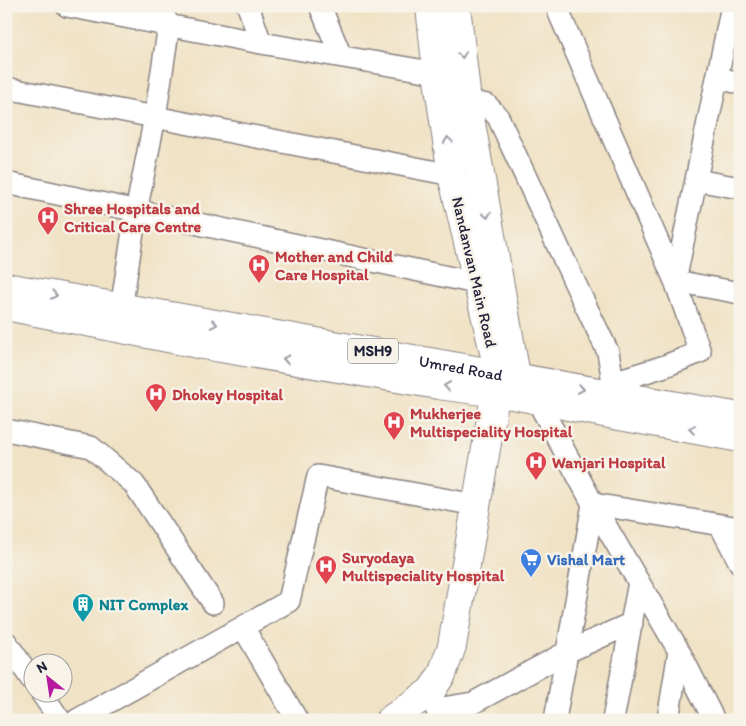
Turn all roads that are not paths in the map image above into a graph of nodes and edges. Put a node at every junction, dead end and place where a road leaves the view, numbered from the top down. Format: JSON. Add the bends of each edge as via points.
{"nodes":[{"id":1,"x":67,"y":6,"type":"edge"},
{"id":2,"x":159,"y":6,"type":"edge"},
{"id":3,"x":248,"y":6,"type":"edge"},
{"id":4,"x":320,"y":6,"type":"edge"},
{"id":5,"x":430,"y":6,"type":"edge"},
{"id":6,"x":456,"y":6,"type":"edge"},
{"id":7,"x":556,"y":6,"type":"edge"},
{"id":8,"x":732,"y":6,"type":"edge"},
{"id":9,"x":169,"y":25,"type":"junction"},
{"id":10,"x":261,"y":42,"type":"junction"},
{"id":11,"x":341,"y":56,"type":"junction"},
{"id":12,"x":436,"y":72,"type":"junction"},
{"id":13,"x":718,"y":78,"type":"junction"},
{"id":14,"x":740,"y":82,"type":"edge"},
{"id":15,"x":6,"y":88,"type":"edge"},
{"id":16,"x":467,"y":101,"type":"junction"},
{"id":17,"x":155,"y":117,"type":"junction"},
{"id":18,"x":452,"y":175,"type":"junction"},
{"id":19,"x":696,"y":180,"type":"junction"},
{"id":20,"x":6,"y":183,"type":"edge"},
{"id":21,"x":740,"y":188,"type":"edge"},
{"id":22,"x":136,"y":212,"type":"junction"},
{"id":23,"x":675,"y":281,"type":"junction"},
{"id":24,"x":476,"y":282,"type":"junction"},
{"id":25,"x":6,"y":287,"type":"edge"},
{"id":26,"x":740,"y":293,"type":"edge"},
{"id":27,"x":6,"y":306,"type":"edge"},
{"id":28,"x":120,"y":318,"type":"junction"},
{"id":29,"x":517,"y":386,"type":"junction"},
{"id":30,"x":611,"y":397,"type":"junction"},
{"id":31,"x":740,"y":416,"type":"edge"},
{"id":32,"x":6,"y":430,"type":"edge"},
{"id":33,"x":740,"y":438,"type":"edge"},
{"id":34,"x":592,"y":504,"type":"junction"},
{"id":35,"x":476,"y":505,"type":"junction"},
{"id":36,"x":730,"y":527,"type":"edge"},
{"id":37,"x":740,"y":563,"type":"edge"},
{"id":38,"x":639,"y":582,"type":"junction"},
{"id":39,"x":213,"y":603,"type":"dead end"},
{"id":40,"x":632,"y":622,"type":"junction"},
{"id":41,"x":243,"y":627,"type":"junction"},
{"id":42,"x":6,"y":642,"type":"edge"},
{"id":43,"x":567,"y":652,"type":"junction"},
{"id":44,"x":679,"y":652,"type":"junction"},
{"id":45,"x":22,"y":665,"type":"edge"},
{"id":46,"x":49,"y":704,"type":"edge"},
{"id":47,"x":427,"y":714,"type":"edge"},
{"id":48,"x":60,"y":720,"type":"edge"},
{"id":49,"x":77,"y":720,"type":"edge"},
{"id":50,"x":297,"y":720,"type":"edge"},
{"id":51,"x":390,"y":720,"type":"edge"},
{"id":52,"x":554,"y":720,"type":"edge"},
{"id":53,"x":613,"y":720,"type":"edge"},
{"id":54,"x":668,"y":720,"type":"edge"},
{"id":55,"x":714,"y":720,"type":"edge"}],
"edges":[{"from":1,"to":9,"type":"street"},
{"from":2,"to":9,"type":"street"},
{"from":3,"to":10,"type":"street"},
{"from":4,"to":11,"type":"street"},
{"from":5,"to":12,"type":"main road","name":"Nandanvan Main Road"},
{"from":6,"to":16,"type":"main road","one_way":true},
{"from":7,"to":23,"type":"street"},
{"from":8,"to":13,"type":"street"},
{"from":9,"to":10,"type":"street"},
{"from":9,"to":17,"type":"street"},
{"from":10,"to":11,"type":"street"},
{"from":11,"to":12,"type":"street"},
{"from":18,"to":12,"type":"main road","name":"Nandanvan Main Road","one_way":true},
{"from":13,"to":14,"type":"street"},
{"from":13,"to":19,"type":"street"},
{"from":15,"to":17,"type":"street"},
{"from":16,"to":29,"type":"main road","one_way":true},
{"from":16,"to":30,"type":"street","via":[[487,105],[498,117],[608,352]]},
{"from":17,"to":18,"type":"street"},
{"from":17,"to":22,"type":"street"},
{"from":18,"to":24,"type":"main road","name":"Nandanvan Main Road"},
{"from":19,"to":21,"type":"street"},
{"from":19,"to":23,"type":"street"},
{"from":20,"to":22,"type":"street"},
{"from":22,"to":24,"type":"street"},
{"from":22,"to":28,"type":"street"},
{"from":23,"to":26,"type":"street"},
{"from":23,"to":30,"type":"street","via":[[700,352],[665,366]]},
{"from":24,"to":29,"type":"main road","name":"Nandanvan Main Road"},
{"from":25,"to":28,"type":"main road","name":"Umred Road","number":"MSH9","one_way":true},
{"from":27,"to":28,"type":"main road"},
{"from":28,"to":29,"type":"main road","name":"Umred Road","number":"MSH9"},
{"from":29,"to":30,"type":"main road","name":"Umred Road","number":"MSH9"},
{"from":29,"to":34,"type":"street"},
{"from":29,"to":35,"type":"main road","name":"Nandanvan Main Road"},
{"from":29,"to":47,"type":"main road","via":[[470,632],[449,694]]},
{"from":30,"to":31,"type":"main road","name":"Umred Road","number":"MSH9"},
{"from":33,"to":30,"type":"main road","one_way":true},
{"from":32,"to":39,"type":"street","via":[[92,447],[134,484]]},
{"from":34,"to":36,"type":"street"},
{"from":34,"to":38,"type":"street"},
{"from":34,"to":43,"type":"street"},
{"from":35,"to":41,"type":"street","via":[[318,476],[289,601]]},
{"from":35,"to":51,"type":"main road","name":"Nandanvan Main Road","via":[[452,646],[442,674],[432,691]]},
{"from":36,"to":37,"type":"street"},
{"from":38,"to":40,"type":"street"},
{"from":38,"to":44,"type":"street"},
{"from":40,"to":43,"type":"street"},
{"from":40,"to":53,"type":"street"},
{"from":41,"to":49,"type":"street"},
{"from":41,"to":50,"type":"street"},
{"from":42,"to":45,"type":"street"},
{"from":43,"to":47,"type":"street","via":[[473,702]]},
{"from":43,"to":52,"type":"street"},
{"from":44,"to":54,"type":"street"},
{"from":44,"to":55,"type":"street"},
{"from":46,"to":48,"type":"street"}]}
